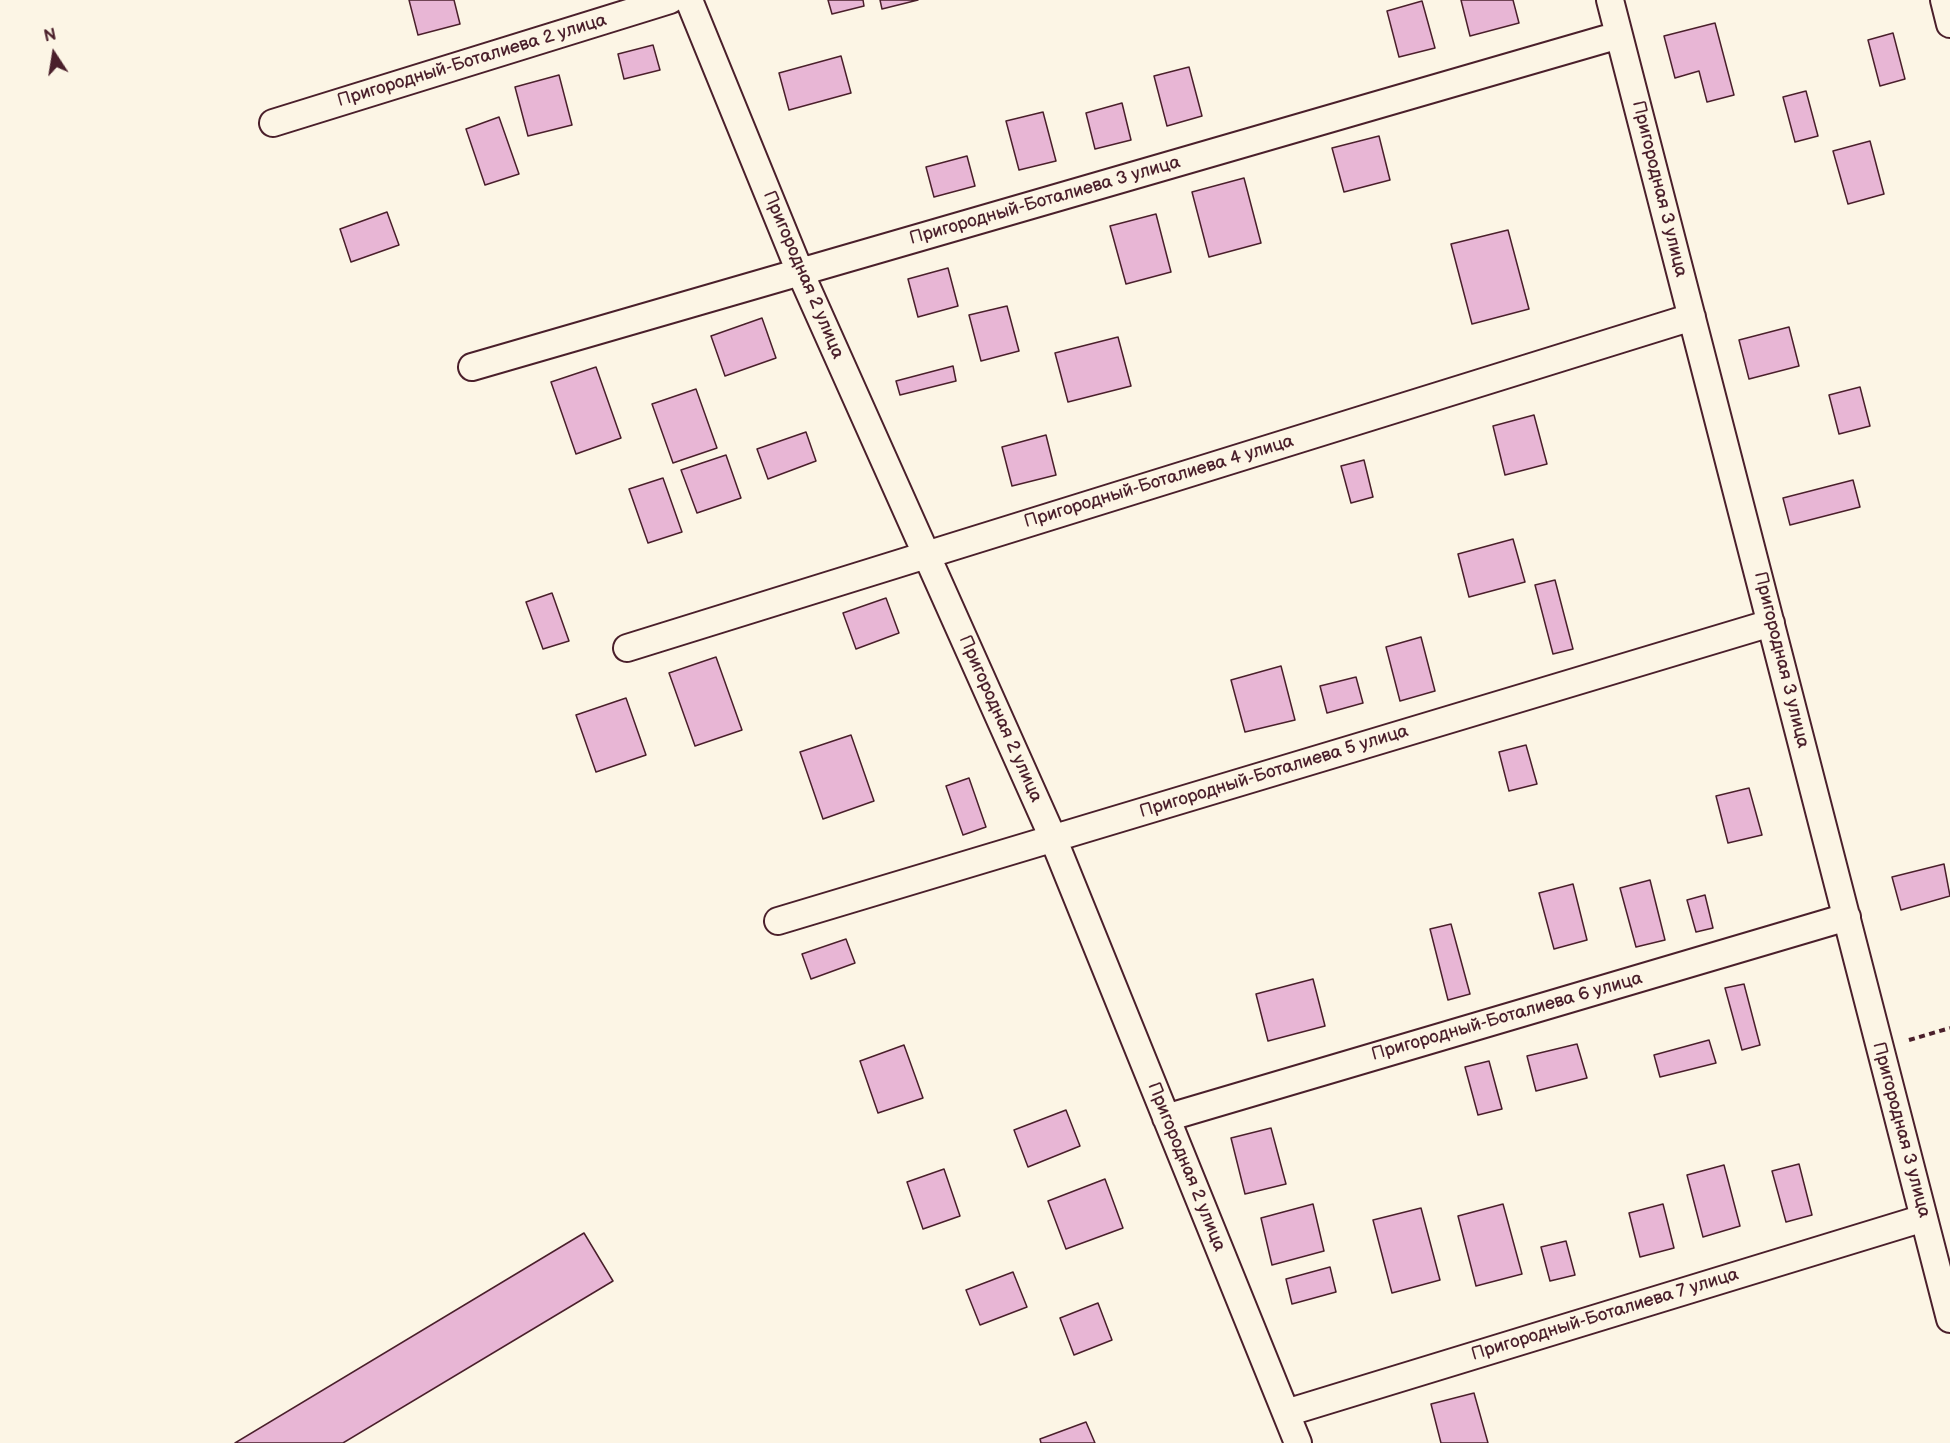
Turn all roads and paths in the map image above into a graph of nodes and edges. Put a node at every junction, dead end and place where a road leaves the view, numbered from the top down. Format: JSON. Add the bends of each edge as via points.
{"nodes":[{"id":1,"x":670,"y":0,"type":"edge"},
{"id":2,"x":689,"y":0,"type":"edge"},
{"id":3,"x":1610,"y":0,"type":"edge"},
{"id":4,"x":1944,"y":0,"type":"edge"},
{"id":5,"x":1950,"y":24,"type":"edge"},
{"id":6,"x":1619,"y":35,"type":"junction"},
{"id":7,"x":273,"y":123,"type":"dead end"},
{"id":8,"x":800,"y":272,"type":"junction"},
{"id":9,"x":1692,"y":318,"type":"junction"},
{"id":10,"x":472,"y":367,"type":"dead end"},
{"id":11,"x":926,"y":554,"type":"junction"},
{"id":12,"x":1772,"y":623,"type":"junction"},
{"id":13,"x":627,"y":648,"type":"dead end"},
{"id":14,"x":1053,"y":838,"type":"junction"},
{"id":15,"x":1847,"y":917,"type":"junction"},
{"id":16,"x":778,"y":921,"type":"dead end"},
{"id":17,"x":1950,"y":1028,"type":"edge"},
{"id":18,"x":1879,"y":1048,"type":"junction"},
{"id":19,"x":1166,"y":1118,"type":"junction"},
{"id":20,"x":1924,"y":1218,"type":"junction"},
{"id":21,"x":1950,"y":1319,"type":"edge"},
{"id":22,"x":1286,"y":1413,"type":"junction"},
{"id":23,"x":1298,"y":1443,"type":"edge"}],
"edges":[{"from":1,"to":7,"type":"street","name":"Пригородный-Боталиева 2 улица"},
{"from":2,"to":8,"type":"street","name":"Пригородная 2 улица"},
{"from":3,"to":6,"type":"street","name":"Пригородная 3 улица"},
{"from":4,"to":5,"type":"street"},
{"from":6,"to":8,"type":"street","name":"Пригородный-Боталиева 3 улица"},
{"from":6,"to":9,"type":"street","name":"Пригородная 3 улица"},
{"from":8,"to":10,"type":"street","name":"Пригородный-Боталиева 3 улица"},
{"from":8,"to":11,"type":"street","name":"Пригородная 2 улица"},
{"from":9,"to":11,"type":"street","name":"Пригородный-Боталиева 4 улица"},
{"from":9,"to":12,"type":"street","name":"Пригородная 3 улица"},
{"from":11,"to":13,"type":"street","name":"Пригородный-Боталиева 4 улица"},
{"from":11,"to":14,"type":"street","name":"Пригородная 2 улица"},
{"from":12,"to":14,"type":"street","name":"Пригородный-Боталиева 5 улица"},
{"from":12,"to":15,"type":"street","name":"Пригородная 3 улица"},
{"from":14,"to":16,"type":"street","name":"Пригородный-Боталиева 5 улица"},
{"from":14,"to":19,"type":"street","name":"Пригородная 2 улица"},
{"from":15,"to":18,"type":"street","name":"Пригородная 3 улица"},
{"from":15,"to":19,"type":"street","name":"Пригородный-Боталиева 6 улица"},
{"from":17,"to":18,"type":"path"},
{"from":18,"to":20,"type":"street","name":"Пригородная 3 улица"},
{"from":19,"to":22,"type":"street","name":"Пригородная 2 улица"},
{"from":20,"to":21,"type":"street","name":"Пригородная 3 улица"},
{"from":20,"to":22,"type":"street","name":"Пригородный-Боталиева 7 улица"},
{"from":22,"to":23,"type":"street","name":"Пригородная 2 улица"}]}
